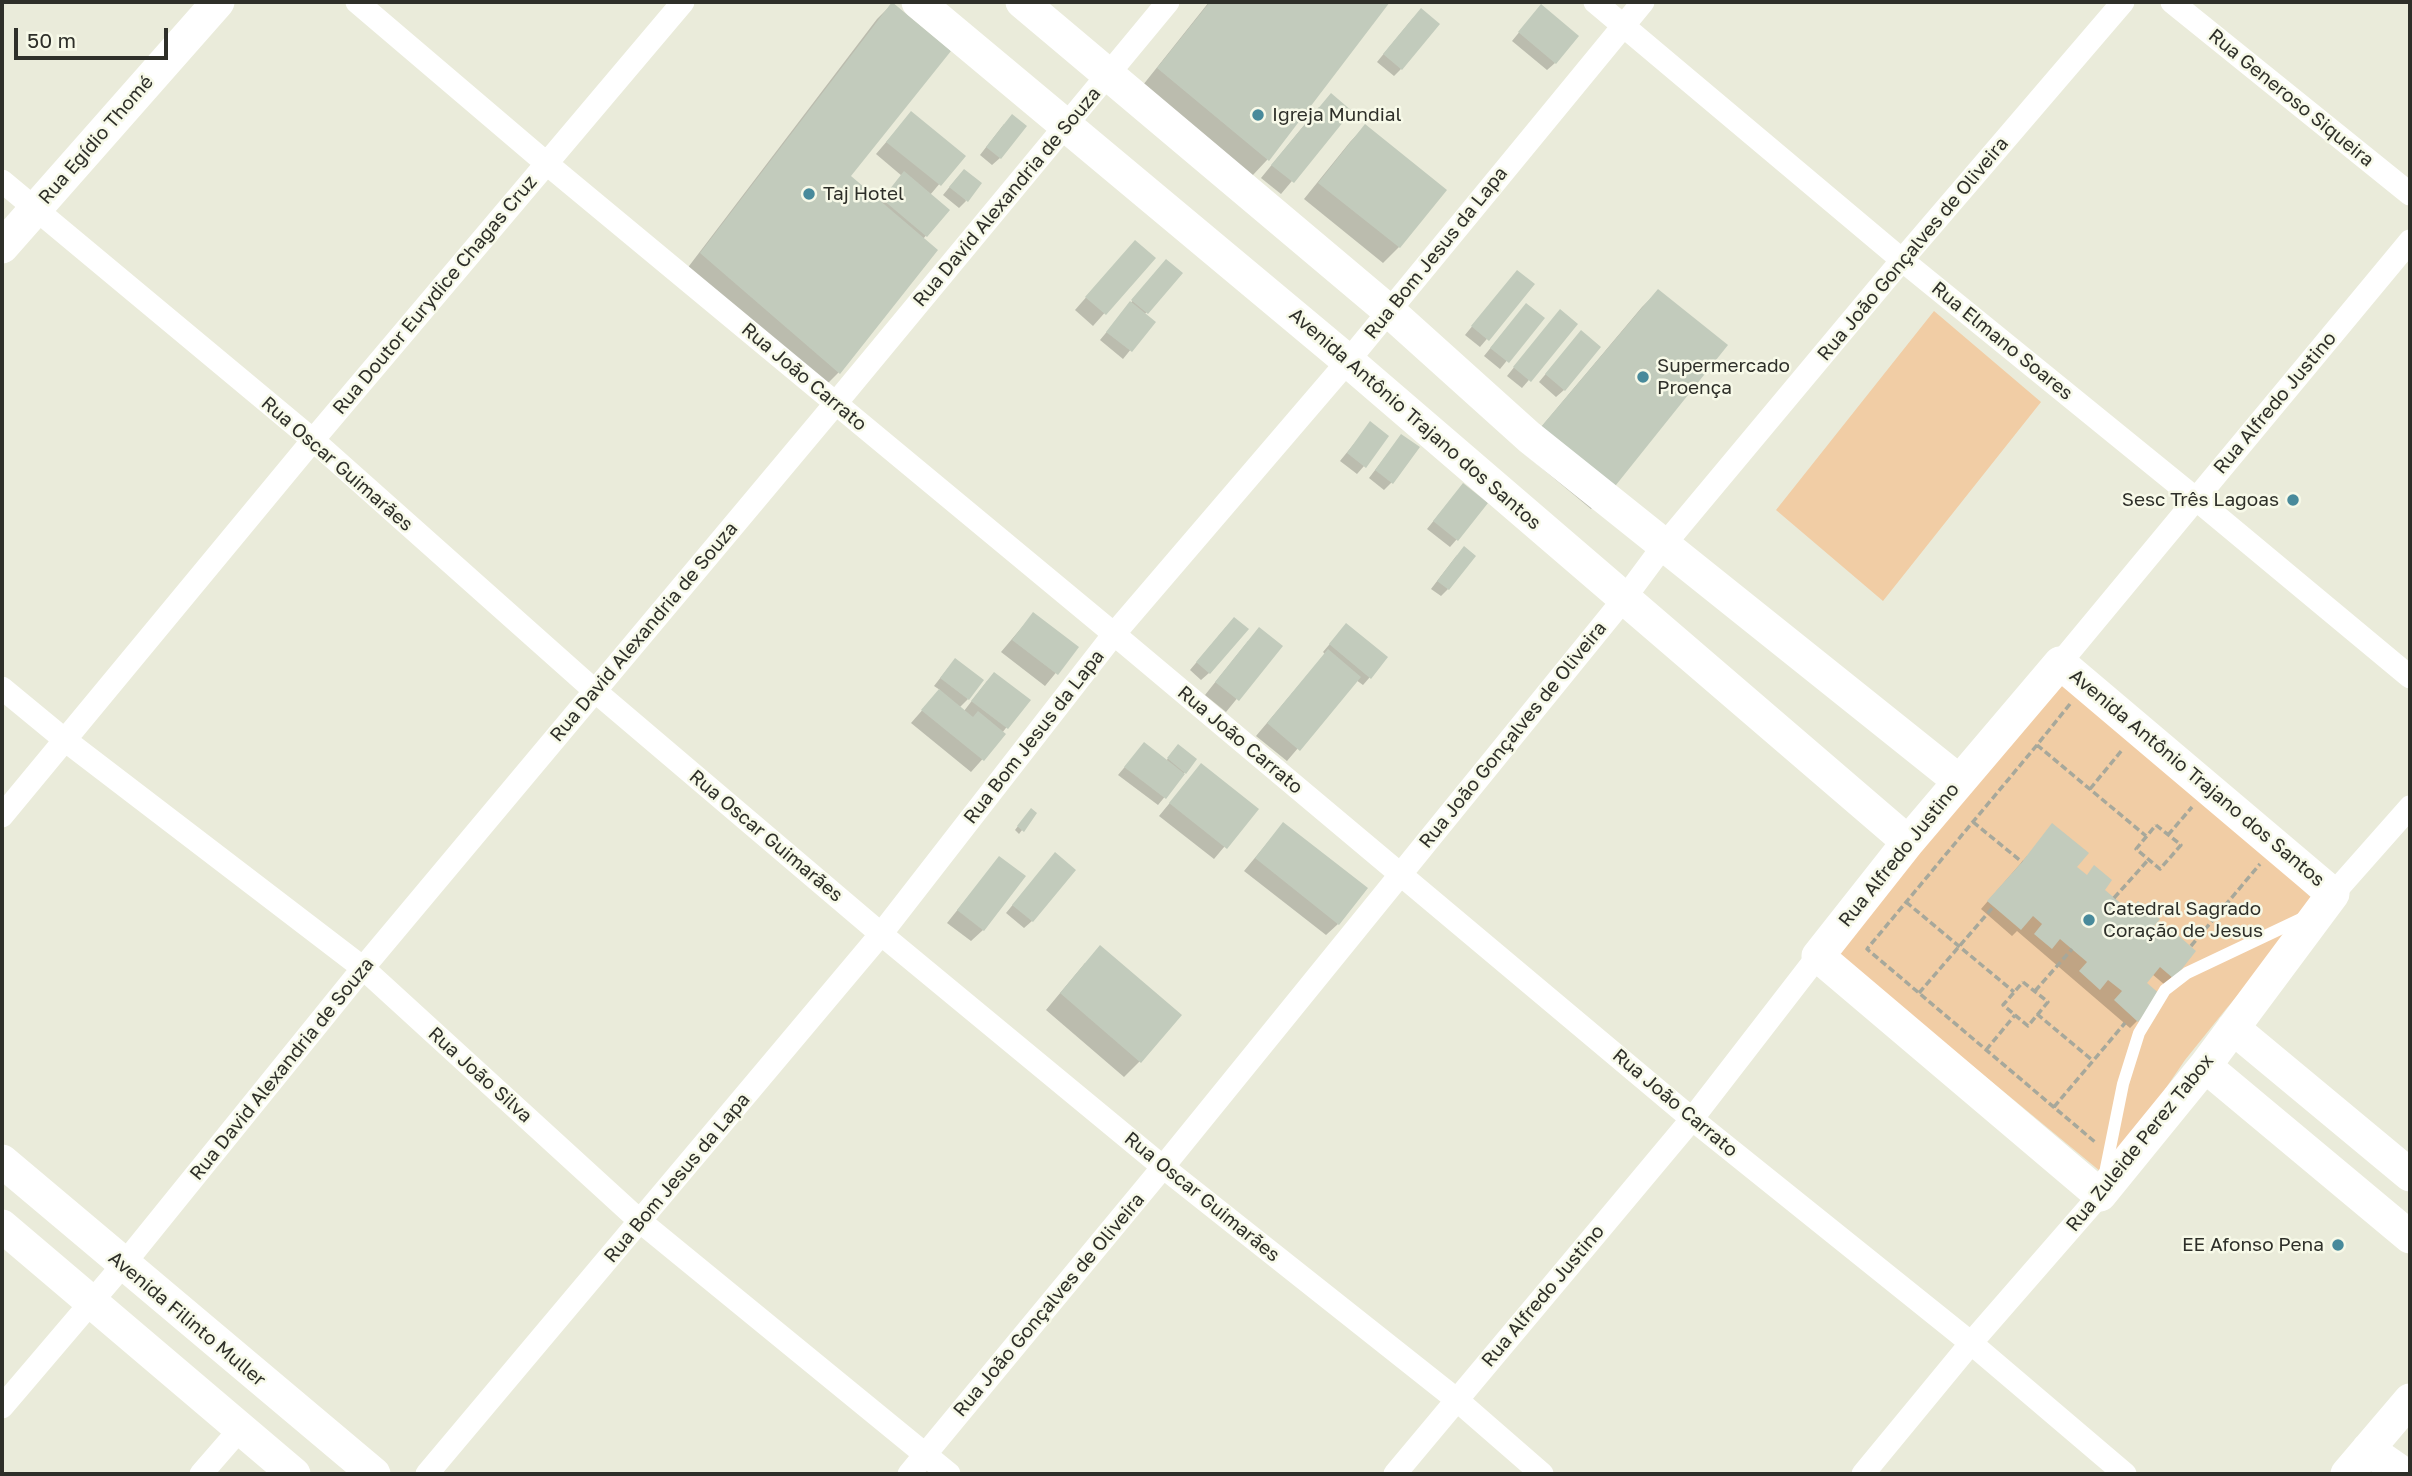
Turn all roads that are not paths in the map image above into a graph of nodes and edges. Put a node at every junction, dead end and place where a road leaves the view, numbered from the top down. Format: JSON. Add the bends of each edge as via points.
{"nodes":[{"id":1,"x":218,"y":2,"type":"edge"},
{"id":2,"x":357,"y":2,"type":"edge"},
{"id":3,"x":683,"y":2,"type":"edge"},
{"id":4,"x":918,"y":2,"type":"edge"},
{"id":5,"x":1022,"y":2,"type":"edge"},
{"id":6,"x":1168,"y":2,"type":"edge"},
{"id":7,"x":1595,"y":2,"type":"edge"},
{"id":8,"x":1643,"y":2,"type":"edge"},
{"id":9,"x":2123,"y":2,"type":"edge"},
{"id":10,"x":2172,"y":2,"type":"edge"},
{"id":11,"x":1623,"y":24,"type":"junction"},
{"id":12,"x":1108,"y":75,"type":"junction"},
{"id":13,"x":1066,"y":125,"type":"junction"},
{"id":14,"x":547,"y":163,"type":"junction"},
{"id":15,"x":2,"y":181,"type":"edge"},
{"id":16,"x":2410,"y":194,"type":"edge"},
{"id":17,"x":35,"y":210,"type":"junction"},
{"id":18,"x":2410,"y":241,"type":"edge"},
{"id":19,"x":2,"y":247,"type":"edge"},
{"id":20,"x":1902,"y":260,"type":"junction"},
{"id":21,"x":1389,"y":311,"type":"junction"},
{"id":22,"x":1348,"y":361,"type":"junction"},
{"id":23,"x":836,"y":403,"type":"junction"},
{"id":24,"x":313,"y":440,"type":"junction"},
{"id":25,"x":2196,"y":499,"type":"junction"},
{"id":26,"x":1664,"y":545,"type":"junction"},
{"id":27,"x":1624,"y":598,"type":"junction"},
{"id":28,"x":1114,"y":634,"type":"junction"},
{"id":29,"x":2060,"y":663,"type":"junction"},
{"id":30,"x":2410,"y":677,"type":"edge"},
{"id":31,"x":2,"y":688,"type":"edge"},
{"id":32,"x":594,"y":691,"type":"junction"},
{"id":33,"x":65,"y":740,"type":"junction"},
{"id":34,"x":1959,"y":781,"type":"junction"},
{"id":35,"x":2410,"y":807,"type":"edge"},
{"id":36,"x":2,"y":816,"type":"edge"},
{"id":37,"x":1908,"y":842,"type":"junction"},
{"id":38,"x":1400,"y":874,"type":"junction"},
{"id":39,"x":2326,"y":903,"type":"junction"},
{"id":40,"x":881,"y":934,"type":"junction"},
{"id":41,"x":1818,"y":956,"type":"junction"},
{"id":42,"x":363,"y":968,"type":"junction"},
{"id":43,"x":2233,"y":1028,"type":"junction"},
{"id":44,"x":2205,"y":1066,"type":"junction"},
{"id":45,"x":1692,"y":1119,"type":"junction"},
{"id":46,"x":2383,"y":1152,"type":"junction"},
{"id":47,"x":2,"y":1161,"type":"edge"},
{"id":48,"x":1163,"y":1167,"type":"junction"},
{"id":49,"x":2410,"y":1175,"type":"edge"},
{"id":50,"x":2354,"y":1190,"type":"junction"},
{"id":51,"x":2101,"y":1194,"type":"junction"},
{"id":52,"x":641,"y":1222,"type":"junction"},
{"id":53,"x":2,"y":1226,"type":"edge"},
{"id":54,"x":2410,"y":1237,"type":"edge"},
{"id":55,"x":123,"y":1265,"type":"junction"},
{"id":56,"x":92,"y":1301,"type":"junction"},
{"id":57,"x":1971,"y":1343,"type":"junction"},
{"id":58,"x":1457,"y":1400,"type":"junction"},
{"id":59,"x":2410,"y":1401,"type":"edge"},
{"id":60,"x":2,"y":1408,"type":"edge"},
{"id":61,"x":241,"y":1427,"type":"junction"},
{"id":62,"x":925,"y":1455,"type":"junction"},
{"id":63,"x":2358,"y":1462,"type":"edge"},
{"id":64,"x":201,"y":1474,"type":"edge"},
{"id":65,"x":294,"y":1474,"type":"edge"},
{"id":66,"x":374,"y":1474,"type":"edge"},
{"id":67,"x":427,"y":1474,"type":"edge"},
{"id":68,"x":909,"y":1474,"type":"edge"},
{"id":69,"x":949,"y":1474,"type":"edge"},
{"id":70,"x":1395,"y":1474,"type":"edge"},
{"id":71,"x":1542,"y":1474,"type":"edge"},
{"id":72,"x":1863,"y":1474,"type":"edge"},
{"id":73,"x":2125,"y":1474,"type":"edge"},
{"id":74,"x":2404,"y":1474,"type":"edge"}],
"edges":[{"from":1,"to":17,"type":"main road","name":"Rua Egídio Thomé"},
{"from":2,"to":14,"type":"street","name":"Rua João Carrato"},
{"from":3,"to":14,"type":"street","name":"Rua Doutor Eurydice Chagas Cruz"},
{"from":4,"to":13,"type":"main road","name":"Avenida Antônio Trajano dos Santos"},
{"from":5,"to":12,"type":"main road"},
{"from":6,"to":12,"type":"street","name":"Rua David Alexandria de Souza"},
{"from":7,"to":11,"type":"street","name":"Rua Elmano Soares"},
{"from":8,"to":11,"type":"street","name":"Rua Bom Jesus da Lapa"},
{"from":9,"to":20,"type":"street","name":"Rua João Gonçalves de Oliveira"},
{"from":10,"to":16,"type":"street","name":"Rua Generoso Siqueira"},
{"from":11,"to":20,"type":"street","name":"Rua Elmano Soares"},
{"from":11,"to":21,"type":"street","name":"Rua Bom Jesus da Lapa"},
{"from":12,"to":13,"type":"street","name":"Rua David Alexandria de Souza"},
{"from":12,"to":21,"type":"main road"},
{"from":13,"to":22,"type":"main road","name":"Avenida Antônio Trajano dos Santos"},
{"from":13,"to":23,"type":"street","name":"Rua David Alexandria de Souza"},
{"from":14,"to":23,"type":"street","name":"Rua João Carrato"},
{"from":14,"to":24,"type":"street","name":"Rua Doutor Eurydice Chagas Cruz"},
{"from":15,"to":17,"type":"street","name":"Rua Oscar Guimarães"},
{"from":17,"to":19,"type":"main road","name":"Rua Egídio Thomé"},
{"from":17,"to":24,"type":"street","name":"Rua Oscar Guimarães"},
{"from":18,"to":25,"type":"street","name":"Rua Alfredo Justino"},
{"from":20,"to":25,"type":"street","name":"Rua Elmano Soares"},
{"from":20,"to":26,"type":"street","name":"Rua João Gonçalves de Oliveira"},
{"from":21,"to":22,"type":"street","name":"Rua Bom Jesus da Lapa"},
{"from":21,"to":26,"type":"main road","via":[[1529,436]]},
{"from":22,"to":27,"type":"main road","name":"Avenida Antônio Trajano dos Santos"},
{"from":22,"to":28,"type":"street","name":"Rua Bom Jesus da Lapa"},
{"from":23,"to":28,"type":"street","name":"Rua João Carrato"},
{"from":23,"to":32,"type":"street","name":"Rua David Alexandria de Souza"},
{"from":24,"to":32,"type":"street","name":"Rua Oscar Guimarães"},
{"from":24,"to":33,"type":"street","name":"Rua Doutor Eurydice Chagas Cruz"},
{"from":25,"to":29,"type":"street","name":"Rua Alfredo Justino"},
{"from":25,"to":30,"type":"street","name":"Rua Elmano Soares"},
{"from":26,"to":27,"type":"street","name":"Rua João Gonçalves de Oliveira"},
{"from":26,"to":34,"type":"main road"},
{"from":27,"to":37,"type":"main road","name":"Avenida Antônio Trajano dos Santos"},
{"from":27,"to":38,"type":"street","name":"Rua João Gonçalves de Oliveira"},
{"from":28,"to":38,"type":"street","name":"Rua João Carrato"},
{"from":28,"to":40,"type":"street","name":"Rua Bom Jesus da Lapa"},
{"from":29,"to":34,"type":"main road","name":"Rua Alfredo Justino"},
{"from":29,"to":39,"type":"main road","name":"Avenida Antônio Trajano dos Santos"},
{"from":31,"to":33,"type":"street","name":"Rua João Silva"},
{"from":32,"to":40,"type":"street","name":"Rua Oscar Guimarães"},
{"from":32,"to":42,"type":"street","name":"Rua David Alexandria de Souza"},
{"from":33,"to":36,"type":"street","name":"Rua Doutor Eurydice Chagas Cruz"},
{"from":33,"to":42,"type":"street","name":"Rua João Silva"},
{"from":34,"to":37,"type":"main road","name":"Rua Alfredo Justino"},
{"from":35,"to":39,"type":"street","name":"Rua Zuleide Perez Tabox"},
{"from":37,"to":41,"type":"main road","name":"Rua Alfredo Justino"},
{"from":38,"to":45,"type":"street","name":"Rua João Carrato"},
{"from":38,"to":48,"type":"street","name":"Rua João Gonçalves de Oliveira"},
{"from":39,"to":43,"type":"main road","name":"Rua Zuleide Perez Tabox"},
{"from":39,"to":51,"type":"lane","via":[[2187,973],[2165,990],[2139,1033],[2123,1084]]},
{"from":40,"to":48,"type":"street","name":"Rua Oscar Guimarães"},
{"from":40,"to":52,"type":"street","name":"Rua Bom Jesus da Lapa"},
{"from":41,"to":45,"type":"street","name":"Rua Alfredo Justino"},
{"from":41,"to":51,"type":"main road"},
{"from":42,"to":52,"type":"street","name":"Rua João Silva"},
{"from":42,"to":55,"type":"street","name":"Rua David Alexandria de Souza"},
{"from":43,"to":44,"type":"main road","name":"Rua Zuleide Perez Tabox"},
{"from":43,"to":46,"type":"main road"},
{"from":44,"to":50,"type":"main road"},
{"from":44,"to":51,"type":"main road","name":"Rua Zuleide Perez Tabox"},
{"from":45,"to":57,"type":"street","name":"Rua João Carrato"},
{"from":45,"to":58,"type":"street","name":"Rua Alfredo Justino"},
{"from":46,"to":49,"type":"main road"},
{"from":46,"to":50,"type":"main road"},
{"from":47,"to":55,"type":"main road","name":"Avenida Filinto Muller"},
{"from":48,"to":58,"type":"street","name":"Rua Oscar Guimarães"},
{"from":48,"to":62,"type":"street","name":"Rua João Gonçalves de Oliveira"},
{"from":50,"to":54,"type":"main road"},
{"from":51,"to":57,"type":"street","name":"Rua Zuleide Perez Tabox"},
{"from":52,"to":62,"type":"street","name":"Rua João Silva"},
{"from":52,"to":67,"type":"street","name":"Rua Bom Jesus da Lapa"},
{"from":53,"to":56,"type":"main road"},
{"from":55,"to":56,"type":"street","name":"Rua David Alexandria de Souza"},
{"from":55,"to":66,"type":"main road","name":"Avenida Filinto Muller"},
{"from":56,"to":60,"type":"street"},
{"from":56,"to":61,"type":"main road"},
{"from":57,"to":72,"type":"street","name":"Rua Zuleide Perez Tabox"},
{"from":57,"to":73,"type":"street","name":"Rua João Carrato"},
{"from":58,"to":70,"type":"street","name":"Rua Alfredo Justino"},
{"from":58,"to":71,"type":"street","name":"Rua Oscar Guimarães"},
{"from":59,"to":63,"type":"main road"},
{"from":61,"to":64,"type":"street"},
{"from":61,"to":65,"type":"main road"},
{"from":62,"to":68,"type":"street","name":"Rua João Gonçalves de Oliveira"},
{"from":62,"to":69,"type":"street","name":"Rua João Silva"},
{"from":63,"to":74,"type":"main road"}]}
